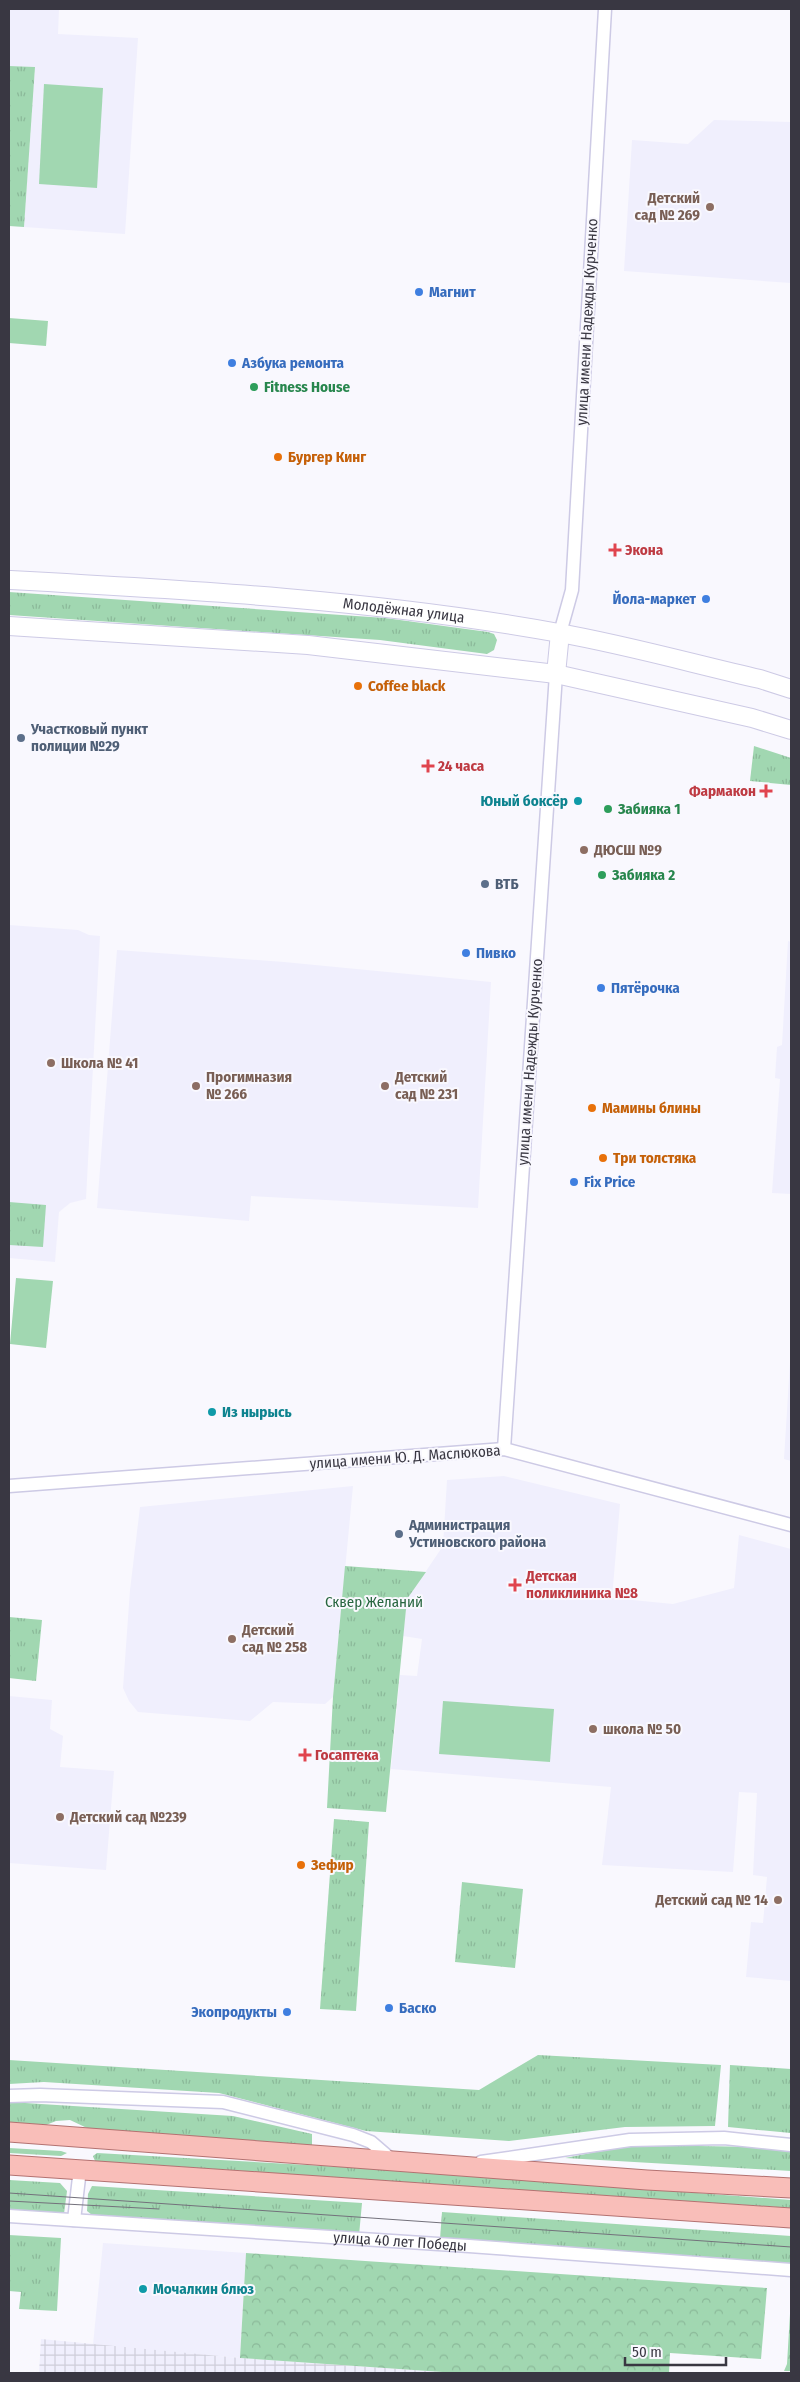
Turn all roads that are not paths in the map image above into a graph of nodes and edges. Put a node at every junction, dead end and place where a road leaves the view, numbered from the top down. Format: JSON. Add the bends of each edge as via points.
{"nodes":[{"id":1,"x":605,"y":9,"type":"edge"},
{"id":2,"x":9,"y":580,"type":"edge"},
{"id":3,"x":9,"y":626,"type":"edge"},
{"id":4,"x":560,"y":633,"type":"junction"},
{"id":5,"x":556,"y":674,"type":"junction"},
{"id":6,"x":791,"y":689,"type":"edge"},
{"id":7,"x":791,"y":730,"type":"edge"},
{"id":8,"x":504,"y":1449,"type":"junction"},
{"id":9,"x":9,"y":1486,"type":"edge"},
{"id":10,"x":791,"y":1525,"type":"edge"},
{"id":11,"x":9,"y":2096,"type":"edge"},
{"id":12,"x":9,"y":2132,"type":"edge"},
{"id":13,"x":82,"y":2137,"type":"junction"},
{"id":14,"x":791,"y":2144,"type":"edge"},
{"id":15,"x":394,"y":2160,"type":"junction"},
{"id":16,"x":9,"y":2165,"type":"edge"},
{"id":17,"x":455,"y":2165,"type":"junction"},
{"id":18,"x":80,"y":2170,"type":"junction"},
{"id":19,"x":791,"y":2188,"type":"edge"},
{"id":20,"x":9,"y":2216,"type":"edge"},
{"id":21,"x":791,"y":2218,"type":"edge"},
{"id":22,"x":74,"y":2220,"type":"junction"},
{"id":23,"x":791,"y":2270,"type":"edge"}],
"edges":[{"from":1,"to":4,"type":"street","name":"улица имени Надежды Курченко","via":[[572,590]]},
{"from":2,"to":4,"type":"main road","name":"Молодёжная улица","via":[[311,599]]},
{"from":3,"to":5,"type":"main road","via":[[308,645]]},
{"from":4,"to":5,"type":"main road"},
{"from":4,"to":6,"type":"main road","name":"Молодёжная улица"},
{"from":5,"to":7,"type":"main road","via":[[752,718]]},
{"from":5,"to":8,"type":"street","name":"улица имени Надежды Курченко"},
{"from":8,"to":9,"type":"street","name":"улица имени Ю. Д. Маслюкова"},
{"from":8,"to":10,"type":"street","name":"улица имени Ю. Д. Маслюкова"},
{"from":11,"to":15,"type":"street","via":[[40,2094],[223,2102],[353,2135],[371,2142]]},
{"from":12,"to":13,"type":"main road"},
{"from":13,"to":15,"type":"main road"},
{"from":13,"to":18,"type":"main road"},
{"from":14,"to":17,"type":"street","via":[[724,2138],[630,2140]]},
{"from":15,"to":17,"type":"main road"},
{"from":16,"to":18,"type":"main road"},
{"from":17,"to":19,"type":"main road"},
{"from":18,"to":21,"type":"main road"},
{"from":18,"to":22,"type":"street"},
{"from":20,"to":22,"type":"street","name":"улица 40 лет Победы"},
{"from":22,"to":23,"type":"street","name":"улица 40 лет Победы"}]}
